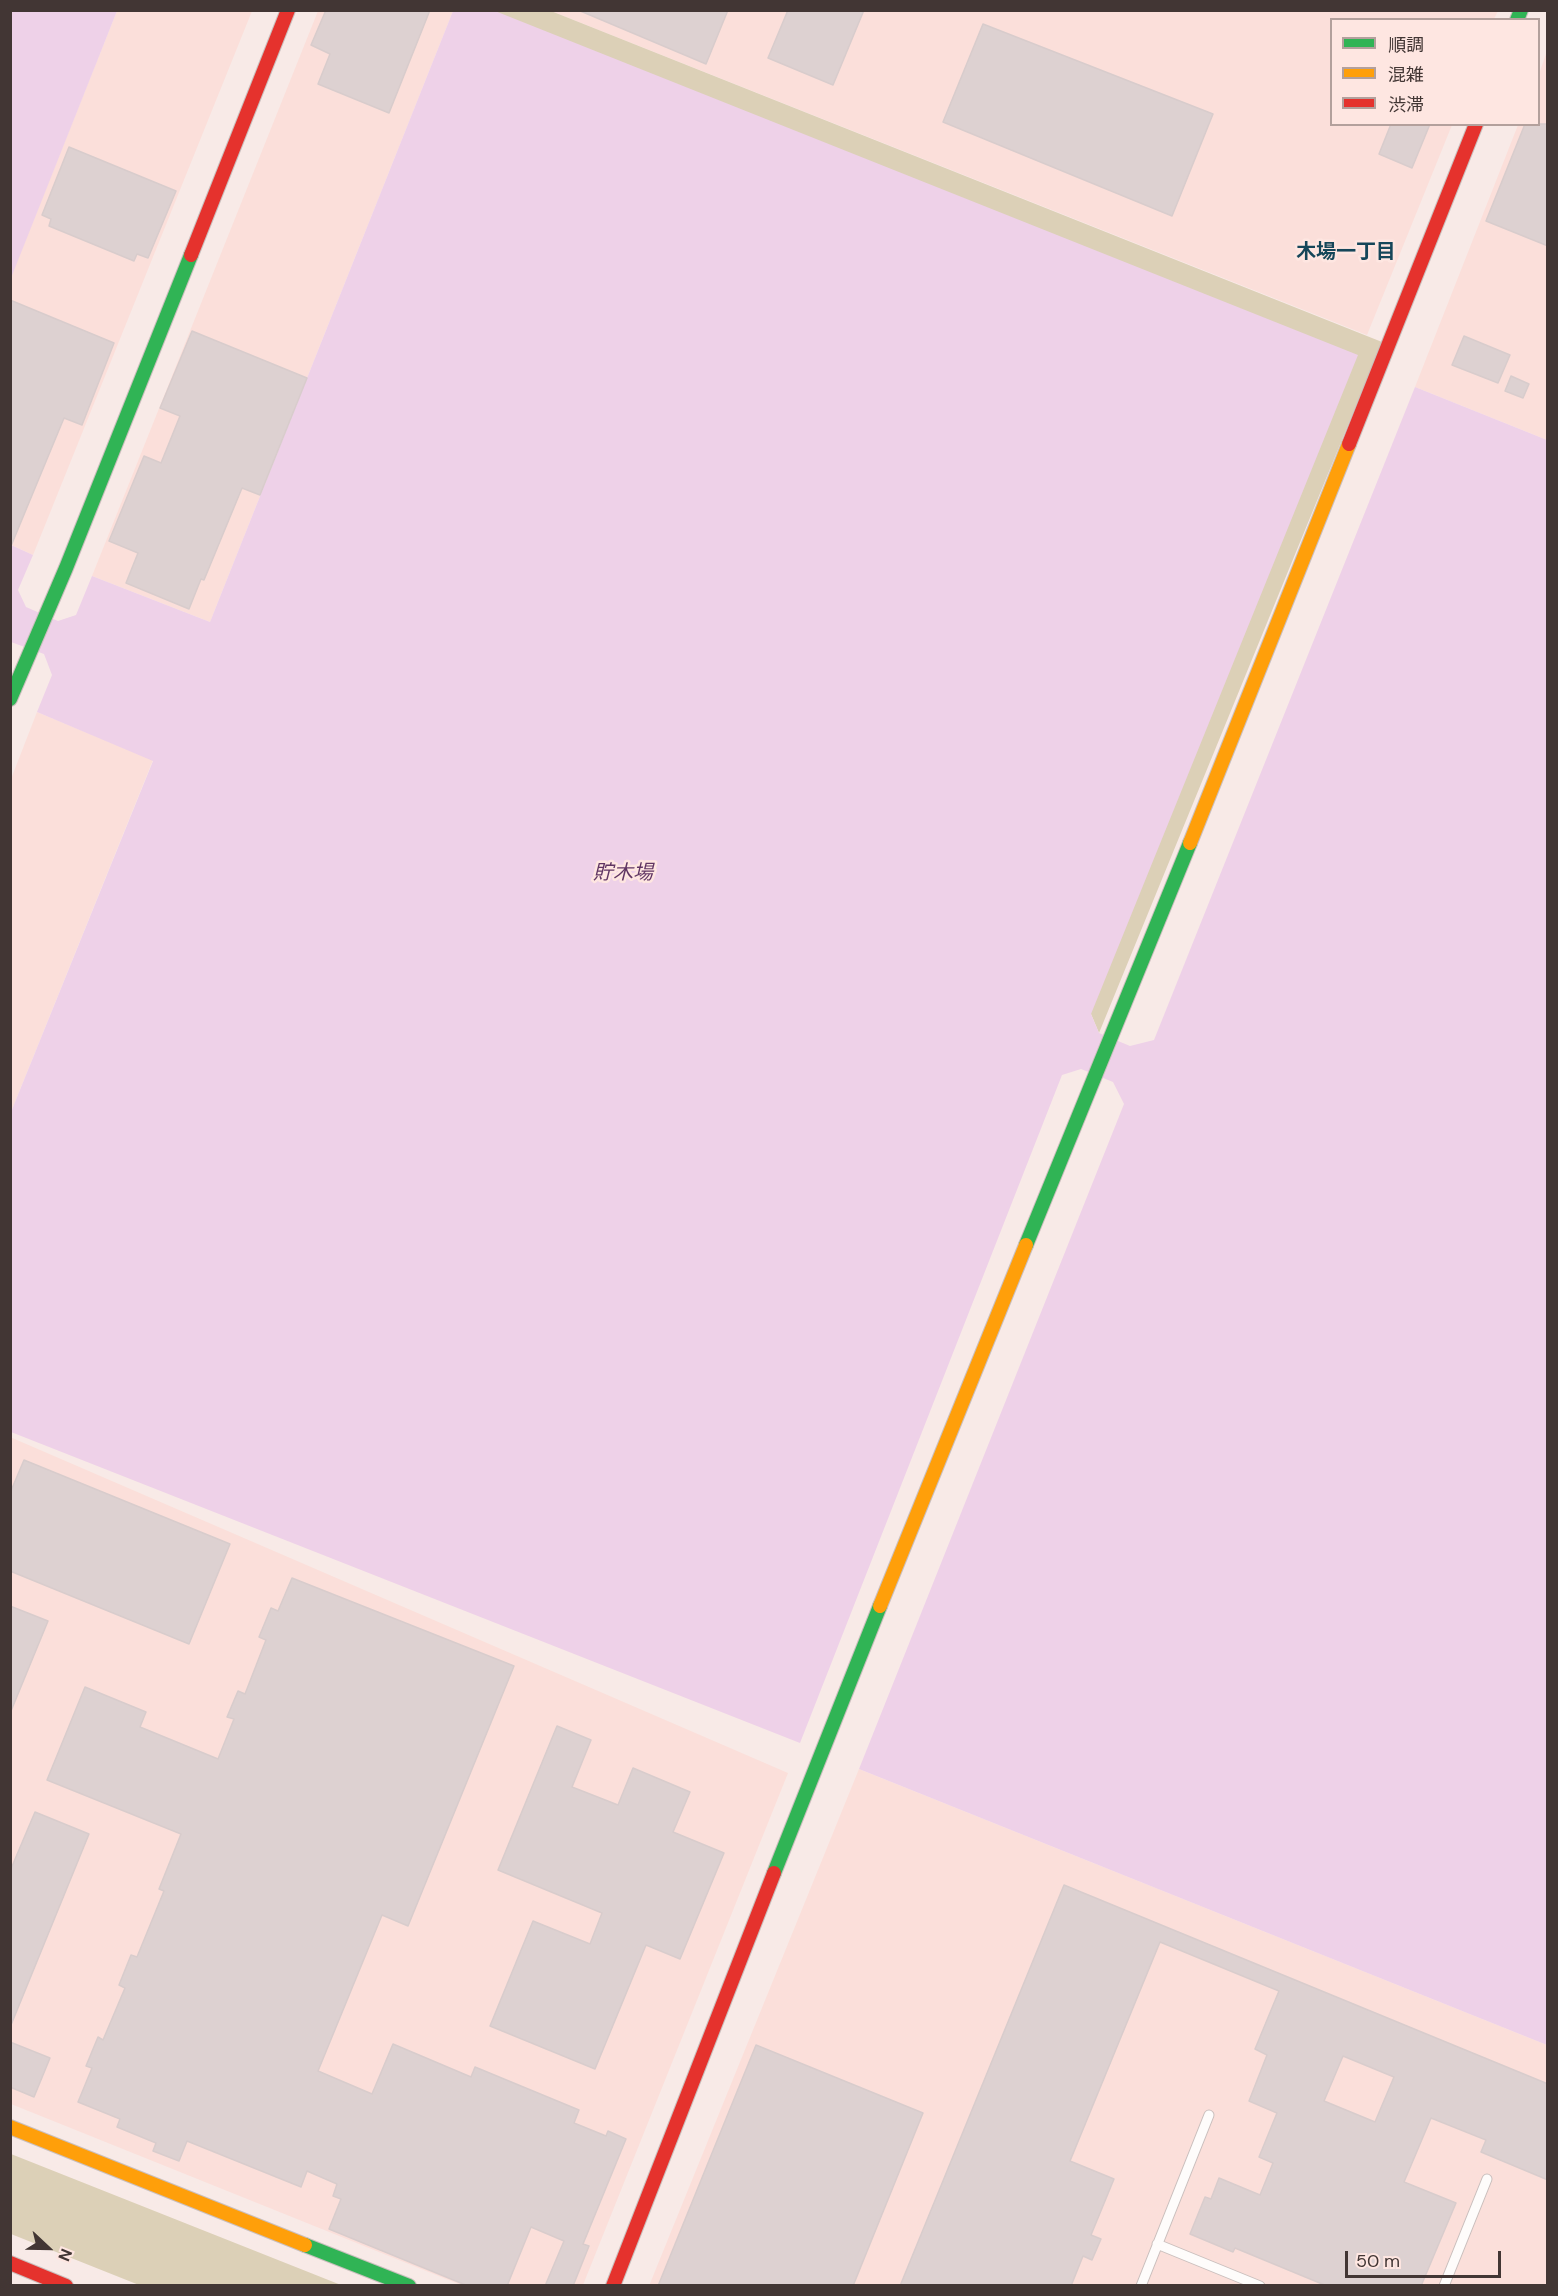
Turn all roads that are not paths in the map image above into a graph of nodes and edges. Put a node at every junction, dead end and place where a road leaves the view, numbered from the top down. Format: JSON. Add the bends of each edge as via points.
{"nodes":[{"id":1,"x":288,"y":10,"type":"edge"},
{"id":2,"x":1475,"y":126,"type":"edge"},
{"id":3,"x":10,"y":699,"type":"edge"},
{"id":4,"x":1209,"y":2115,"type":"dead end"},
{"id":5,"x":10,"y":2127,"type":"edge"},
{"id":6,"x":1487,"y":2179,"type":"dead end"},
{"id":7,"x":1157,"y":2244,"type":"junction"},
{"id":8,"x":10,"y":2263,"type":"edge"},
{"id":9,"x":66,"y":2286,"type":"edge"},
{"id":10,"x":409,"y":2286,"type":"edge"},
{"id":11,"x":613,"y":2286,"type":"edge"},
{"id":12,"x":1141,"y":2286,"type":"edge"},
{"id":13,"x":1260,"y":2286,"type":"edge"},
{"id":14,"x":1444,"y":2286,"type":"edge"}],
"edges":[{"from":1,"to":3,"type":"main road"},
{"from":2,"to":11,"type":"main road","via":[[1134,984],[819,1758]]},
{"from":4,"to":7,"type":"lane"},
{"from":5,"to":10,"type":"main road"},
{"from":6,"to":14,"type":"lane"},
{"from":7,"to":12,"type":"lane"},
{"from":7,"to":13,"type":"lane"},
{"from":8,"to":9,"type":"main road"}]}
